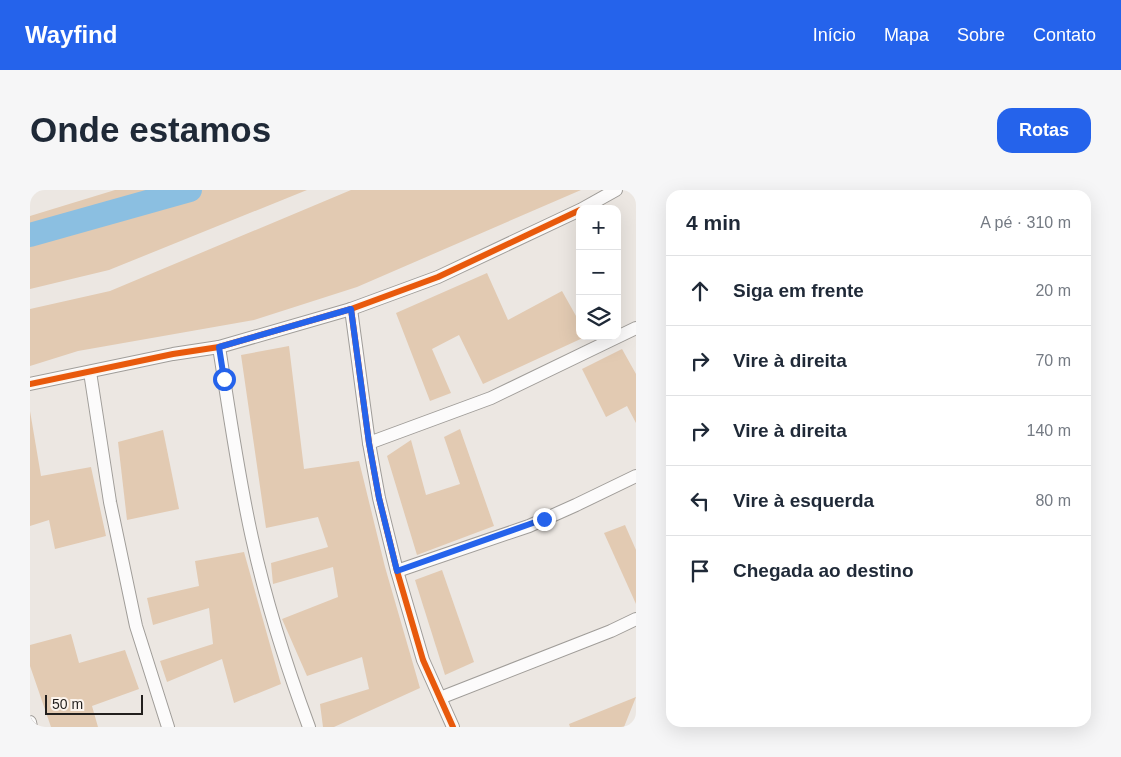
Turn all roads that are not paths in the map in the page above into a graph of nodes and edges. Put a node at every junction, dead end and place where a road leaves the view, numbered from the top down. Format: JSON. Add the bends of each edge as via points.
{"nodes":[{"id":1,"x":616,"y":190,"type":"edge"},
{"id":2,"x":588,"y":205,"type":"edge"},
{"id":3,"x":576,"y":211,"type":"edge"},
{"id":4,"x":351,"y":309,"type":"junction"},
{"id":5,"x":636,"y":328,"type":"edge"},
{"id":6,"x":219,"y":347,"type":"junction"},
{"id":7,"x":90,"y":372,"type":"junction"},
{"id":8,"x":30,"y":384,"type":"edge"},
{"id":9,"x":369,"y":443,"type":"junction"},
{"id":10,"x":636,"y":476,"type":"edge"},
{"id":11,"x":397,"y":571,"type":"junction"},
{"id":12,"x":636,"y":619,"type":"edge"},
{"id":13,"x":636,"y":630,"type":"edge"},
{"id":14,"x":611,"y":631,"type":"junction"},
{"id":15,"x":440,"y":698,"type":"junction"},
{"id":16,"x":30,"y":722,"type":"edge"},
{"id":17,"x":31,"y":727,"type":"edge"},
{"id":18,"x":168,"y":727,"type":"edge"},
{"id":19,"x":309,"y":727,"type":"edge"},
{"id":20,"x":453,"y":727,"type":"edge"}],
"edges":[{"from":1,"to":2,"type":"street"},
{"from":3,"to":4,"type":"street","via":[[438,276]]},
{"from":4,"to":6,"type":"street"},
{"from":4,"to":9,"type":"street"},
{"from":5,"to":9,"type":"street","via":[[491,398]]},
{"from":6,"to":7,"type":"street"},
{"from":6,"to":19,"type":"street","via":[[238,470],[267,601]]},
{"from":7,"to":8,"type":"street"},
{"from":7,"to":18,"type":"street","via":[[110,502],[136,626]]},
{"from":9,"to":11,"type":"street"},
{"from":10,"to":11,"type":"street","via":[[529,526]]},
{"from":11,"to":15,"type":"street","via":[[424,660]]},
{"from":12,"to":14,"type":"street"},
{"from":13,"to":14,"type":"street"},
{"from":14,"to":15,"type":"street"},
{"from":15,"to":20,"type":"street"},
{"from":16,"to":17,"type":"street"}]}
